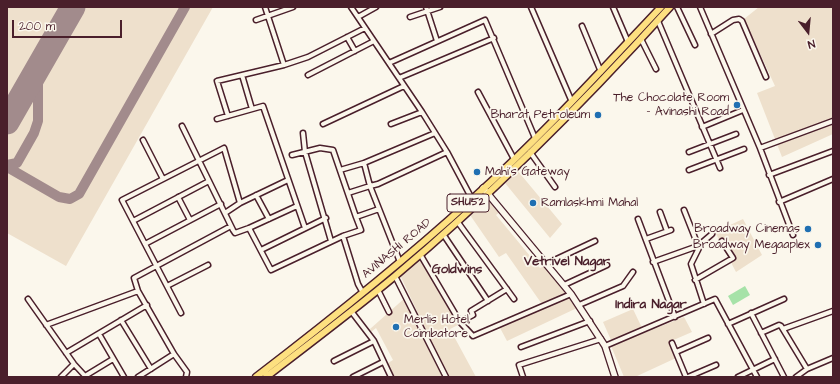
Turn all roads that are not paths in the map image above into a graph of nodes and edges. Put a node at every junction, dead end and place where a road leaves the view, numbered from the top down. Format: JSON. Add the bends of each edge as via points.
{"nodes":[{"id":1,"x":265,"y":7,"type":"edge"},
{"id":2,"x":293,"y":7,"type":"edge"},
{"id":3,"x":351,"y":7,"type":"edge"},
{"id":4,"x":376,"y":7,"type":"edge"},
{"id":5,"x":440,"y":7,"type":"edge"},
{"id":6,"x":531,"y":7,"type":"edge"},
{"id":7,"x":614,"y":7,"type":"edge"},
{"id":8,"x":661,"y":7,"type":"edge"},
{"id":9,"x":670,"y":7,"type":"edge"},
{"id":10,"x":676,"y":7,"type":"edge"},
{"id":11,"x":700,"y":7,"type":"edge"},
{"id":12,"x":427,"y":9,"type":"edge"},
{"id":13,"x":267,"y":16,"type":"junction"},
{"id":14,"x":358,"y":17,"type":"junction"},
{"id":15,"x":410,"y":17,"type":"dead end"},
{"id":16,"x":256,"y":20,"type":"dead end"},
{"id":17,"x":658,"y":20,"type":"junction"},
{"id":18,"x":582,"y":26,"type":"dead end"},
{"id":19,"x":365,"y":28,"type":"junction"},
{"id":20,"x":711,"y":34,"type":"junction"},
{"id":21,"x":347,"y":37,"type":"junction"},
{"id":22,"x":494,"y":38,"type":"junction"},
{"id":23,"x":641,"y":38,"type":"junction"},
{"id":24,"x":374,"y":41,"type":"junction"},
{"id":25,"x":437,"y":41,"type":"junction"},
{"id":26,"x":628,"y":42,"type":"junction"},
{"id":27,"x":695,"y":45,"type":"dead end"},
{"id":28,"x":355,"y":51,"type":"junction"},
{"id":29,"x":388,"y":63,"type":"junction"},
{"id":30,"x":284,"y":64,"type":"junction"},
{"id":31,"x":656,"y":70,"type":"dead end"},
{"id":32,"x":602,"y":72,"type":"junction"},
{"id":33,"x":242,"y":75,"type":"junction"},
{"id":34,"x":308,"y":75,"type":"dead end"},
{"id":35,"x":766,"y":77,"type":"dead end"},
{"id":36,"x":399,"y":78,"type":"junction"},
{"id":37,"x":404,"y":86,"type":"junction"},
{"id":38,"x":478,"y":92,"type":"dead end"},
{"id":39,"x":572,"y":102,"type":"junction"},
{"id":40,"x":252,"y":109,"type":"junction"},
{"id":41,"x":743,"y":110,"type":"junction"},
{"id":42,"x":422,"y":112,"type":"junction"},
{"id":43,"x":228,"y":116,"type":"junction"},
{"id":44,"x":218,"y":119,"type":"dead end"},
{"id":45,"x":833,"y":121,"type":"edge"},
{"id":46,"x":323,"y":124,"type":"dead end"},
{"id":47,"x":390,"y":124,"type":"dead end"},
{"id":48,"x":182,"y":126,"type":"dead end"},
{"id":49,"x":702,"y":127,"type":"junction"},
{"id":50,"x":435,"y":133,"type":"junction"},
{"id":51,"x":303,"y":134,"type":"dead end"},
{"id":52,"x":736,"y":134,"type":"dead end"},
{"id":53,"x":535,"y":138,"type":"junction"},
{"id":54,"x":143,"y":140,"type":"dead end"},
{"id":55,"x":710,"y":144,"type":"junction"},
{"id":56,"x":760,"y":148,"type":"junction"},
{"id":57,"x":744,"y":149,"type":"dead end"},
{"id":58,"x":833,"y":151,"type":"edge"},
{"id":59,"x":305,"y":152,"type":"junction"},
{"id":60,"x":447,"y":152,"type":"junction"},
{"id":61,"x":530,"y":152,"type":"junction"},
{"id":62,"x":689,"y":152,"type":"dead end"},
{"id":63,"x":292,"y":155,"type":"dead end"},
{"id":64,"x":514,"y":159,"type":"junction"},
{"id":65,"x":716,"y":159,"type":"junction"},
{"id":66,"x":198,"y":160,"type":"junction"},
{"id":67,"x":364,"y":164,"type":"junction"},
{"id":68,"x":720,"y":168,"type":"dead end"},
{"id":69,"x":340,"y":170,"type":"junction"},
{"id":70,"x":688,"y":170,"type":"dead end"},
{"id":71,"x":769,"y":175,"type":"junction"},
{"id":72,"x":163,"y":179,"type":"junction"},
{"id":73,"x":288,"y":180,"type":"junction"},
{"id":74,"x":833,"y":180,"type":"edge"},
{"id":75,"x":209,"y":181,"type":"junction"},
{"id":76,"x":370,"y":186,"type":"junction"},
{"id":77,"x":555,"y":187,"type":"dead end"},
{"id":78,"x":483,"y":188,"type":"junction"},
{"id":79,"x":348,"y":193,"type":"junction"},
{"id":80,"x":487,"y":194,"type":"junction"},
{"id":81,"x":256,"y":195,"type":"junction"},
{"id":82,"x":178,"y":198,"type":"junction"},
{"id":83,"x":472,"y":200,"type":"junction"},
{"id":84,"x":779,"y":202,"type":"junction"},
{"id":85,"x":240,"y":203,"type":"junction"},
{"id":86,"x":221,"y":204,"type":"junction"},
{"id":87,"x":297,"y":206,"type":"junction"},
{"id":88,"x":379,"y":210,"type":"junction"},
{"id":89,"x":684,"y":210,"type":"dead end"},
{"id":90,"x":660,"y":212,"type":"dead end"},
{"id":91,"x":225,"y":213,"type":"junction"},
{"id":92,"x":356,"y":217,"type":"junction"},
{"id":93,"x":326,"y":218,"type":"junction"},
{"id":94,"x":269,"y":219,"type":"junction"},
{"id":95,"x":638,"y":219,"type":"dead end"},
{"id":96,"x":190,"y":220,"type":"junction"},
{"id":97,"x":133,"y":221,"type":"junction"},
{"id":98,"x":457,"y":221,"type":"junction"},
{"id":99,"x":231,"y":226,"type":"junction"},
{"id":100,"x":249,"y":228,"type":"junction"},
{"id":101,"x":305,"y":228,"type":"junction"},
{"id":102,"x":443,"y":234,"type":"junction"},
{"id":103,"x":712,"y":234,"type":"dead end"},
{"id":104,"x":793,"y":235,"type":"dead end"},
{"id":105,"x":343,"y":236,"type":"junction"},
{"id":106,"x":646,"y":239,"type":"junction"},
{"id":107,"x":331,"y":241,"type":"junction"},
{"id":108,"x":595,"y":241,"type":"dead end"},
{"id":109,"x":722,"y":241,"type":"dead end"},
{"id":110,"x":145,"y":244,"type":"junction"},
{"id":111,"x":698,"y":246,"type":"junction"},
{"id":112,"x":261,"y":250,"type":"junction"},
{"id":113,"x":420,"y":254,"type":"junction"},
{"id":114,"x":400,"y":262,"type":"junction"},
{"id":115,"x":653,"y":262,"type":"junction"},
{"id":116,"x":546,"y":264,"type":"junction"},
{"id":117,"x":208,"y":265,"type":"dead end"},
{"id":118,"x":156,"y":266,"type":"junction"},
{"id":119,"x":607,"y":266,"type":"dead end"},
{"id":120,"x":634,"y":272,"type":"dead end"},
{"id":121,"x":395,"y":276,"type":"junction"},
{"id":122,"x":695,"y":280,"type":"junction"},
{"id":123,"x":564,"y":285,"type":"junction"},
{"id":124,"x":167,"y":286,"type":"junction"},
{"id":125,"x":507,"y":289,"type":"junction"},
{"id":126,"x":378,"y":290,"type":"junction"},
{"id":127,"x":138,"y":291,"type":"junction"},
{"id":128,"x":363,"y":292,"type":"junction"},
{"id":129,"x":571,"y":294,"type":"junction"},
{"id":130,"x":28,"y":299,"type":"dead end"},
{"id":131,"x":514,"y":299,"type":"dead end"},
{"id":132,"x":784,"y":299,"type":"dead end"},
{"id":133,"x":488,"y":301,"type":"junction"},
{"id":134,"x":704,"y":304,"type":"junction"},
{"id":135,"x":147,"y":305,"type":"junction"},
{"id":136,"x":579,"y":305,"type":"junction"},
{"id":137,"x":351,"y":311,"type":"junction"},
{"id":138,"x":833,"y":311,"type":"edge"},
{"id":139,"x":389,"y":312,"type":"dead end"},
{"id":140,"x":181,"y":313,"type":"dead end"},
{"id":141,"x":751,"y":313,"type":"junction"},
{"id":142,"x":675,"y":317,"type":"junction"},
{"id":143,"x":121,"y":320,"type":"junction"},
{"id":144,"x":590,"y":321,"type":"junction"},
{"id":145,"x":460,"y":322,"type":"junction"},
{"id":146,"x":728,"y":324,"type":"junction"},
{"id":147,"x":46,"y":325,"type":"junction"},
{"id":148,"x":783,"y":329,"type":"junction"},
{"id":149,"x":761,"y":333,"type":"junction"},
{"id":150,"x":98,"y":334,"type":"junction"},
{"id":151,"x":708,"y":338,"type":"dead end"},
{"id":152,"x":601,"y":339,"type":"junction"},
{"id":153,"x":374,"y":341,"type":"junction"},
{"id":154,"x":672,"y":343,"type":"dead end"},
{"id":155,"x":605,"y":346,"type":"junction"},
{"id":156,"x":521,"y":347,"type":"dead end"},
{"id":157,"x":676,"y":352,"type":"junction"},
{"id":158,"x":66,"y":353,"type":"junction"},
{"id":159,"x":174,"y":354,"type":"junction"},
{"id":160,"x":833,"y":358,"type":"edge"},
{"id":161,"x":113,"y":359,"type":"junction"},
{"id":162,"x":775,"y":359,"type":"junction"},
{"id":163,"x":334,"y":361,"type":"dead end"},
{"id":164,"x":383,"y":362,"type":"junction"},
{"id":165,"x":74,"y":364,"type":"junction"},
{"id":166,"x":716,"y":365,"type":"dead end"},
{"id":167,"x":151,"y":369,"type":"junction"},
{"id":168,"x":807,"y":369,"type":"junction"},
{"id":169,"x":752,"y":370,"type":"junction"},
{"id":170,"x":86,"y":376,"type":"edge"},
{"id":171,"x":61,"y":377,"type":"edge"},
{"id":172,"x":124,"y":377,"type":"edge"},
{"id":173,"x":138,"y":377,"type":"edge"},
{"id":174,"x":186,"y":377,"type":"edge"},
{"id":175,"x":256,"y":377,"type":"edge"},
{"id":176,"x":266,"y":377,"type":"edge"},
{"id":177,"x":352,"y":377,"type":"edge"},
{"id":178,"x":391,"y":377,"type":"edge"},
{"id":179,"x":446,"y":377,"type":"edge"},
{"id":180,"x":524,"y":377,"type":"edge"},
{"id":181,"x":615,"y":377,"type":"edge"},
{"id":182,"x":687,"y":377,"type":"edge"},
{"id":183,"x":738,"y":377,"type":"edge"},
{"id":184,"x":757,"y":377,"type":"edge"},
{"id":185,"x":784,"y":377,"type":"edge"},
{"id":186,"x":796,"y":377,"type":"edge"}],
"edges":[{"from":1,"to":13,"type":"street"},
{"from":2,"to":13,"type":"street"},
{"from":3,"to":14,"type":"street"},
{"from":4,"to":14,"type":"street"},
{"from":5,"to":12,"type":"street"},
{"from":6,"to":39,"type":"street"},
{"from":7,"to":26,"type":"street"},
{"from":8,"to":26,"type":"main road","name":"AVINASHI ROAD","number":"SHU52"},
{"from":9,"to":17,"type":"main road","name":"AVINASHI ROAD","number":"SHU52"},
{"from":10,"to":27,"type":"street"},
{"from":11,"to":20,"type":"street"},
{"from":12,"to":15,"type":"street"},
{"from":12,"to":25,"type":"street"},
{"from":13,"to":16,"type":"street"},
{"from":13,"to":30,"type":"street"},
{"from":14,"to":19,"type":"street"},
{"from":17,"to":23,"type":"main road","name":"AVINASHI ROAD","number":"SHU52"},
{"from":17,"to":49,"type":"street"},
{"from":18,"to":32,"type":"street"},
{"from":19,"to":21,"type":"street"},
{"from":19,"to":24,"type":"street"},
{"from":20,"to":35,"type":"street","via":[[733,20],[742,21]]},
{"from":20,"to":41,"type":"street"},
{"from":21,"to":28,"type":"street"},
{"from":21,"to":30,"type":"street","via":[[308,57]]},
{"from":22,"to":25,"type":"street","via":[[486,20]]},
{"from":22,"to":36,"type":"street"},
{"from":22,"to":53,"type":"street"},
{"from":23,"to":31,"type":"street"},
{"from":23,"to":61,"type":"main road","name":"AVINASHI ROAD","number":"SHU52","via":[[608,75]]},
{"from":24,"to":28,"type":"street"},
{"from":24,"to":29,"type":"street"},
{"from":25,"to":29,"type":"street"},
{"from":26,"to":32,"type":"main road","name":"AVINASHI ROAD","number":"SHU52"},
{"from":28,"to":34,"type":"street"},
{"from":29,"to":36,"type":"street"},
{"from":30,"to":33,"type":"street"},
{"from":32,"to":39,"type":"main road","name":"AVINASHI ROAD","number":"SHU52"},
{"from":33,"to":40,"type":"street"},
{"from":33,"to":43,"type":"street","via":[[217,81]]},
{"from":36,"to":37,"type":"street"},
{"from":37,"to":42,"type":"street"},
{"from":37,"to":46,"type":"street"},
{"from":38,"to":64,"type":"street"},
{"from":39,"to":53,"type":"main road","name":"AVINASHI ROAD","number":"SHU52"},
{"from":40,"to":43,"type":"street"},
{"from":40,"to":73,"type":"street","via":[[263,106]]},
{"from":41,"to":49,"type":"street"},
{"from":41,"to":56,"type":"street"},
{"from":42,"to":47,"type":"street"},
{"from":42,"to":50,"type":"street"},
{"from":43,"to":44,"type":"street"},
{"from":45,"to":56,"type":"street"},
{"from":48,"to":66,"type":"street"},
{"from":49,"to":55,"type":"street"},
{"from":50,"to":60,"type":"street"},
{"from":50,"to":67,"type":"street"},
{"from":51,"to":59,"type":"street"},
{"from":52,"to":55,"type":"street"},
{"from":53,"to":64,"type":"main road","name":"AVINASHI ROAD","number":"SHU52"},
{"from":54,"to":72,"type":"street"},
{"from":55,"to":62,"type":"street"},
{"from":55,"to":65,"type":"street"},
{"from":56,"to":71,"type":"street"},
{"from":57,"to":65,"type":"street"},
{"from":58,"to":71,"type":"street"},
{"from":59,"to":63,"type":"street"},
{"from":59,"to":69,"type":"street","via":[[320,148],[333,150]]},
{"from":59,"to":93,"type":"street"},
{"from":60,"to":76,"type":"street"},
{"from":60,"to":83,"type":"street"},
{"from":61,"to":77,"type":"street"},
{"from":61,"to":80,"type":"main road","name":"AVINASHI ROAD","number":"SHU52"},
{"from":64,"to":78,"type":"main road","name":"AVINASHI ROAD","number":"SHU52"},
{"from":65,"to":68,"type":"street"},
{"from":65,"to":70,"type":"street"},
{"from":66,"to":72,"type":"street"},
{"from":66,"to":75,"type":"street"},
{"from":66,"to":85,"type":"street","via":[[224,148]]},
{"from":67,"to":69,"type":"street"},
{"from":67,"to":76,"type":"street"},
{"from":69,"to":79,"type":"street"},
{"from":71,"to":84,"type":"street"},
{"from":72,"to":97,"type":"street","via":[[122,200]]},
{"from":73,"to":81,"type":"street"},
{"from":73,"to":87,"type":"street"},
{"from":74,"to":84,"type":"street"},
{"from":75,"to":82,"type":"street"},
{"from":75,"to":86,"type":"street"},
{"from":76,"to":79,"type":"street"},
{"from":76,"to":88,"type":"street"},
{"from":78,"to":80,"type":"street"},
{"from":78,"to":83,"type":"main road","name":"AVINASHI ROAD","number":"SHU52"},
{"from":79,"to":92,"type":"street"},
{"from":80,"to":98,"type":"main road","name":"AVINASHI ROAD","number":"SHU52"},
{"from":80,"to":116,"type":"street"},
{"from":81,"to":85,"type":"street"},
{"from":81,"to":94,"type":"street"},
{"from":82,"to":96,"type":"street"},
{"from":82,"to":97,"type":"street"},
{"from":83,"to":114,"type":"main road","name":"AVINASHI ROAD","number":"SHU52"},
{"from":84,"to":104,"type":"street"},
{"from":85,"to":91,"type":"street"},
{"from":86,"to":91,"type":"street"},
{"from":86,"to":96,"type":"street"},
{"from":87,"to":94,"type":"street"},
{"from":87,"to":101,"type":"street"},
{"from":88,"to":92,"type":"street"},
{"from":88,"to":114,"type":"street"},
{"from":89,"to":111,"type":"street"},
{"from":90,"to":106,"type":"street","via":[[669,231]]},
{"from":91,"to":99,"type":"street"},
{"from":92,"to":105,"type":"street","via":[[361,230]]},
{"from":93,"to":101,"type":"street"},
{"from":93,"to":107,"type":"street"},
{"from":94,"to":100,"type":"street"},
{"from":95,"to":106,"type":"street"},
{"from":96,"to":110,"type":"street"},
{"from":97,"to":110,"type":"street"},
{"from":98,"to":102,"type":"main road","name":"AVINASHI ROAD","number":"SHU52"},
{"from":98,"to":125,"type":"street"},
{"from":99,"to":100,"type":"street","via":[[235,233]]},
{"from":99,"to":118,"type":"street"},
{"from":100,"to":112,"type":"street"},
{"from":101,"to":112,"type":"street"},
{"from":102,"to":113,"type":"main road","name":"AVINASHI ROAD","number":"SHU52"},
{"from":102,"to":133,"type":"street"},
{"from":103,"to":111,"type":"street"},
{"from":105,"to":107,"type":"street"},
{"from":105,"to":128,"type":"street","via":[[358,284]]},
{"from":106,"to":115,"type":"street"},
{"from":107,"to":112,"type":"street","via":[[274,270],[271,270]]},
{"from":108,"to":116,"type":"street"},
{"from":109,"to":122,"type":"street","via":[[733,258]]},
{"from":110,"to":118,"type":"street"},
{"from":111,"to":115,"type":"street"},
{"from":111,"to":122,"type":"street","via":[[691,264]]},
{"from":113,"to":121,"type":"main road","name":"AVINASHI ROAD","number":"SHU52"},
{"from":113,"to":145,"type":"street"},
{"from":114,"to":128,"type":"main road","name":"AVINASHI ROAD","number":"SHU52"},
{"from":115,"to":142,"type":"street"},
{"from":116,"to":123,"type":"street"},
{"from":117,"to":124,"type":"street"},
{"from":118,"to":124,"type":"street"},
{"from":118,"to":127,"type":"street","via":[[134,278]]},
{"from":119,"to":123,"type":"street"},
{"from":120,"to":136,"type":"street","via":[[623,286]]},
{"from":121,"to":126,"type":"main road","name":"AVINASHI ROAD","number":"SHU52"},
{"from":121,"to":179,"type":"street"},
{"from":122,"to":134,"type":"street"},
{"from":123,"to":129,"type":"street"},
{"from":124,"to":140,"type":"street"},
{"from":125,"to":131,"type":"street"},
{"from":125,"to":133,"type":"street"},
{"from":126,"to":137,"type":"main road","name":"AVINASHI ROAD","number":"SHU52"},
{"from":126,"to":139,"type":"street"},
{"from":127,"to":135,"type":"street"},
{"from":127,"to":147,"type":"street"},
{"from":128,"to":175,"type":"main road","name":"AVINASHI ROAD","number":"SHU52"},
{"from":129,"to":136,"type":"street"},
{"from":129,"to":145,"type":"street","via":[[473,336]]},
{"from":130,"to":147,"type":"street"},
{"from":132,"to":141,"type":"street"},
{"from":133,"to":145,"type":"street","via":[[471,311],[473,315]]},
{"from":134,"to":142,"type":"street"},
{"from":134,"to":146,"type":"street","via":[[716,299]]},
{"from":135,"to":143,"type":"street"},
{"from":135,"to":159,"type":"street"},
{"from":136,"to":144,"type":"street"},
{"from":137,"to":153,"type":"street"},
{"from":137,"to":176,"type":"main road","name":"AVINASHI ROAD","number":"SHU52"},
{"from":138,"to":148,"type":"street"},
{"from":141,"to":146,"type":"street"},
{"from":141,"to":149,"type":"street"},
{"from":142,"to":155,"type":"street"},
{"from":143,"to":150,"type":"street"},
{"from":143,"to":167,"type":"street"},
{"from":144,"to":152,"type":"street"},
{"from":144,"to":156,"type":"street"},
{"from":146,"to":169,"type":"street"},
{"from":147,"to":158,"type":"street"},
{"from":148,"to":149,"type":"street","via":[[778,325]]},
{"from":148,"to":168,"type":"street"},
{"from":149,"to":162,"type":"street"},
{"from":150,"to":158,"type":"street"},
{"from":150,"to":161,"type":"street"},
{"from":151,"to":157,"type":"street"},
{"from":152,"to":155,"type":"street"},
{"from":152,"to":180,"type":"street","via":[[519,365]]},
{"from":153,"to":163,"type":"street"},
{"from":153,"to":164,"type":"street"},
{"from":154,"to":157,"type":"street"},
{"from":155,"to":181,"type":"street"},
{"from":157,"to":182,"type":"street"},
{"from":158,"to":165,"type":"street"},
{"from":159,"to":167,"type":"street"},
{"from":159,"to":174,"type":"street","via":[[187,372]]},
{"from":160,"to":168,"type":"street"},
{"from":161,"to":170,"type":"street"},
{"from":161,"to":172,"type":"street"},
{"from":162,"to":169,"type":"street"},
{"from":162,"to":185,"type":"street"},
{"from":164,"to":177,"type":"street"},
{"from":164,"to":178,"type":"street"},
{"from":165,"to":170,"type":"street"},
{"from":165,"to":171,"type":"street"},
{"from":166,"to":182,"type":"street"},
{"from":167,"to":173,"type":"street"},
{"from":168,"to":186,"type":"street"},
{"from":169,"to":183,"type":"street"},
{"from":169,"to":184,"type":"street"}]}
